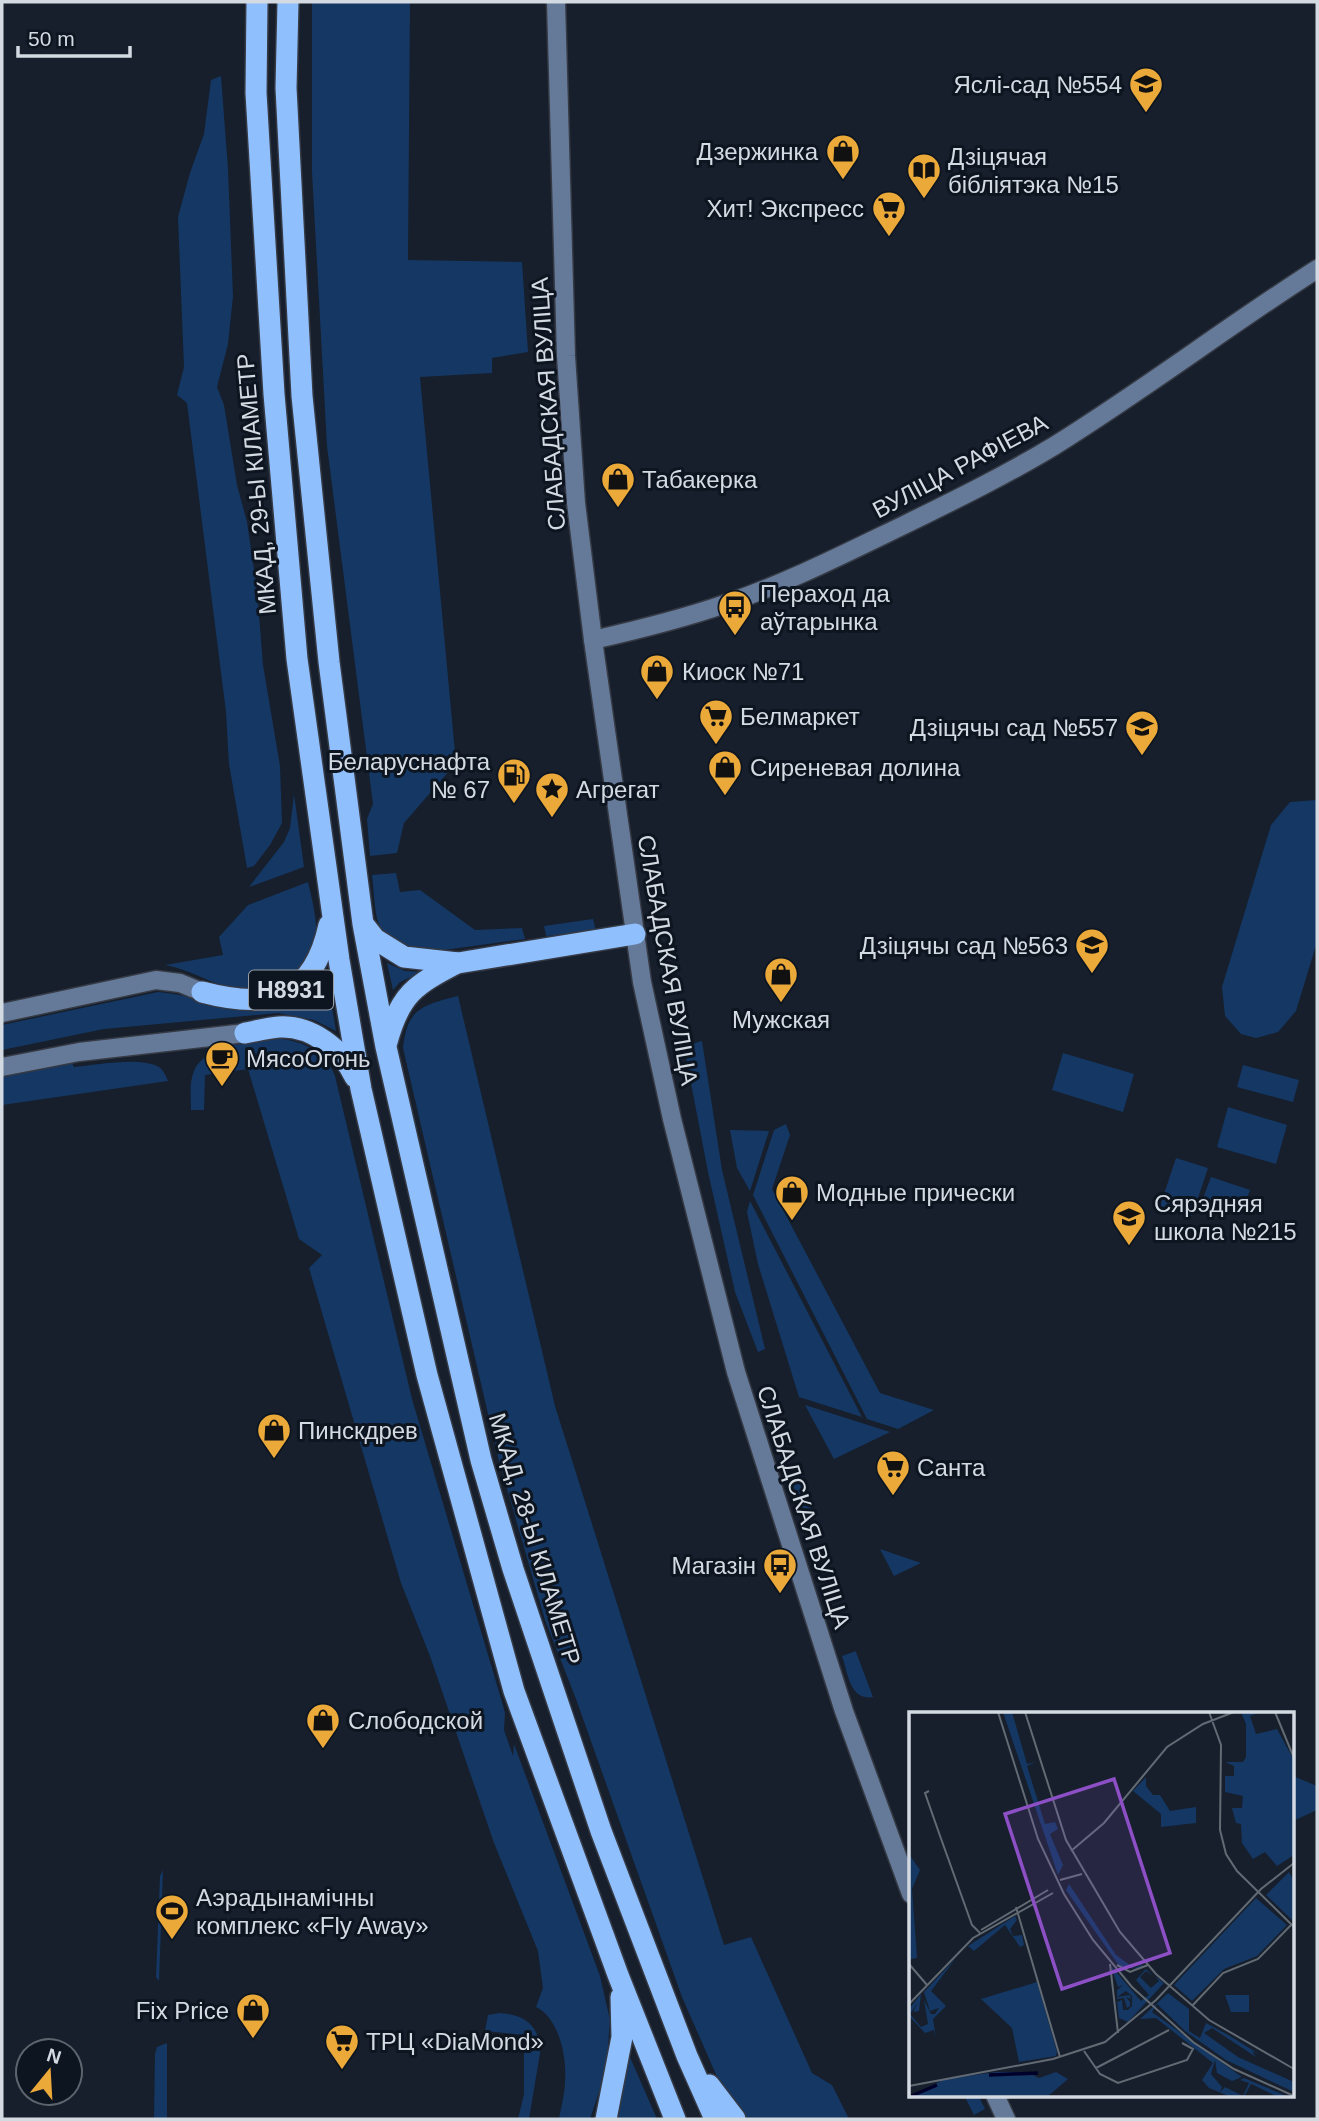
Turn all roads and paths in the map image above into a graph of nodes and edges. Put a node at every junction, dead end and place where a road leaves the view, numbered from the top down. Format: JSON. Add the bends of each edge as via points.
{"nodes":[{"id":1,"x":257,"y":2,"type":"edge"},
{"id":2,"x":288,"y":2,"type":"edge"},
{"id":3,"x":556,"y":2,"type":"edge"},
{"id":4,"x":1317,"y":269,"type":"edge"},
{"id":5,"x":593,"y":640,"type":"junction"},
{"id":6,"x":332,"y":913,"type":"junction"},
{"id":7,"x":363,"y":924,"type":"junction"},
{"id":8,"x":635,"y":934,"type":"junction"},
{"id":9,"x":458,"y":963,"type":"junction"},
{"id":10,"x":202,"y":992,"type":"joint"},
{"id":11,"x":2,"y":1013,"type":"edge"},
{"id":12,"x":245,"y":1033,"type":"joint"},
{"id":13,"x":386,"y":1047,"type":"junction"},
{"id":14,"x":2,"y":1068,"type":"edge"},
{"id":15,"x":361,"y":1089,"type":"junction"},
{"id":16,"x":909,"y":1889,"type":"edge"},
{"id":17,"x":618,"y":1975,"type":"junction"},
{"id":18,"x":687,"y":2056,"type":"junction"},
{"id":19,"x":995,"y":2096,"type":"edge"},
{"id":20,"x":606,"y":2119,"type":"edge"},
{"id":21,"x":675,"y":2119,"type":"edge"},
{"id":22,"x":715,"y":2119,"type":"edge"},
{"id":23,"x":735,"y":2119,"type":"edge"},
{"id":24,"x":1006,"y":2119,"type":"edge"}],
"edges":[{"from":1,"to":6,"type":"highway","name":"МКАД, 29-Ы КІЛАМЕТР","via":[[256,93],[275,408],[297,659]]},
{"from":2,"to":7,"type":"highway","via":[[286,88],[302,396],[329,662]]},
{"from":3,"to":5,"type":"main road","name":"СЛАБАДСКАЯ ВУЛІЦА","via":[[566,356],[576,503]]},
{"from":4,"to":5,"type":"main road","name":"ВУЛІЦА РАФІЕВА","via":[[1052,447],[931,512],[726,604]]},
{"from":5,"to":8,"type":"main road","name":"СЛАБАДСКАЯ ВУЛІЦА"},
{"from":6,"to":10,"type":"highway","number":"Н8931","via":[[324,950],[304,981],[272,998],[250,1001]]},
{"from":6,"to":15,"type":"highway","name":"МКАД, 29-Ы КІЛАМЕТР"},
{"from":7,"to":9,"type":"highway","via":[[375,939],[404,957]]},
{"from":7,"to":13,"type":"highway","name":"МКАД, 28-Ы КІЛАМЕТР"},
{"from":8,"to":9,"type":"highway"},
{"from":8,"to":16,"type":"main road","name":"СЛАБАДСКАЯ ВУЛІЦА","via":[[672,1119],[736,1372],[844,1710]]},
{"from":9,"to":13,"type":"highway","via":[[410,993],[398,1009]]},
{"from":10,"to":11,"type":"main road","number":"Н8931","via":[[156,980]]},
{"from":12,"to":14,"type":"main road","number":"Н8931","via":[[79,1052]]},
{"from":12,"to":15,"type":"highway","number":"Н8931","via":[[281,1027],[314,1035],[341,1054]]},
{"from":13,"to":18,"type":"highway","name":"МКАД, 28-Ы КІЛАМЕТР","via":[[481,1460],[513,1569],[601,1831]]},
{"from":15,"to":17,"type":"highway","via":[[426,1374],[514,1691]]},
{"from":17,"to":20,"type":"highway","via":[[622,2036]]},
{"from":17,"to":21,"type":"highway"},
{"from":18,"to":22,"type":"highway","name":"МКАД, 28-Ы КІЛАМЕТР"},
{"from":18,"to":23,"type":"highway"},
{"from":19,"to":24,"type":"main road"}]}
